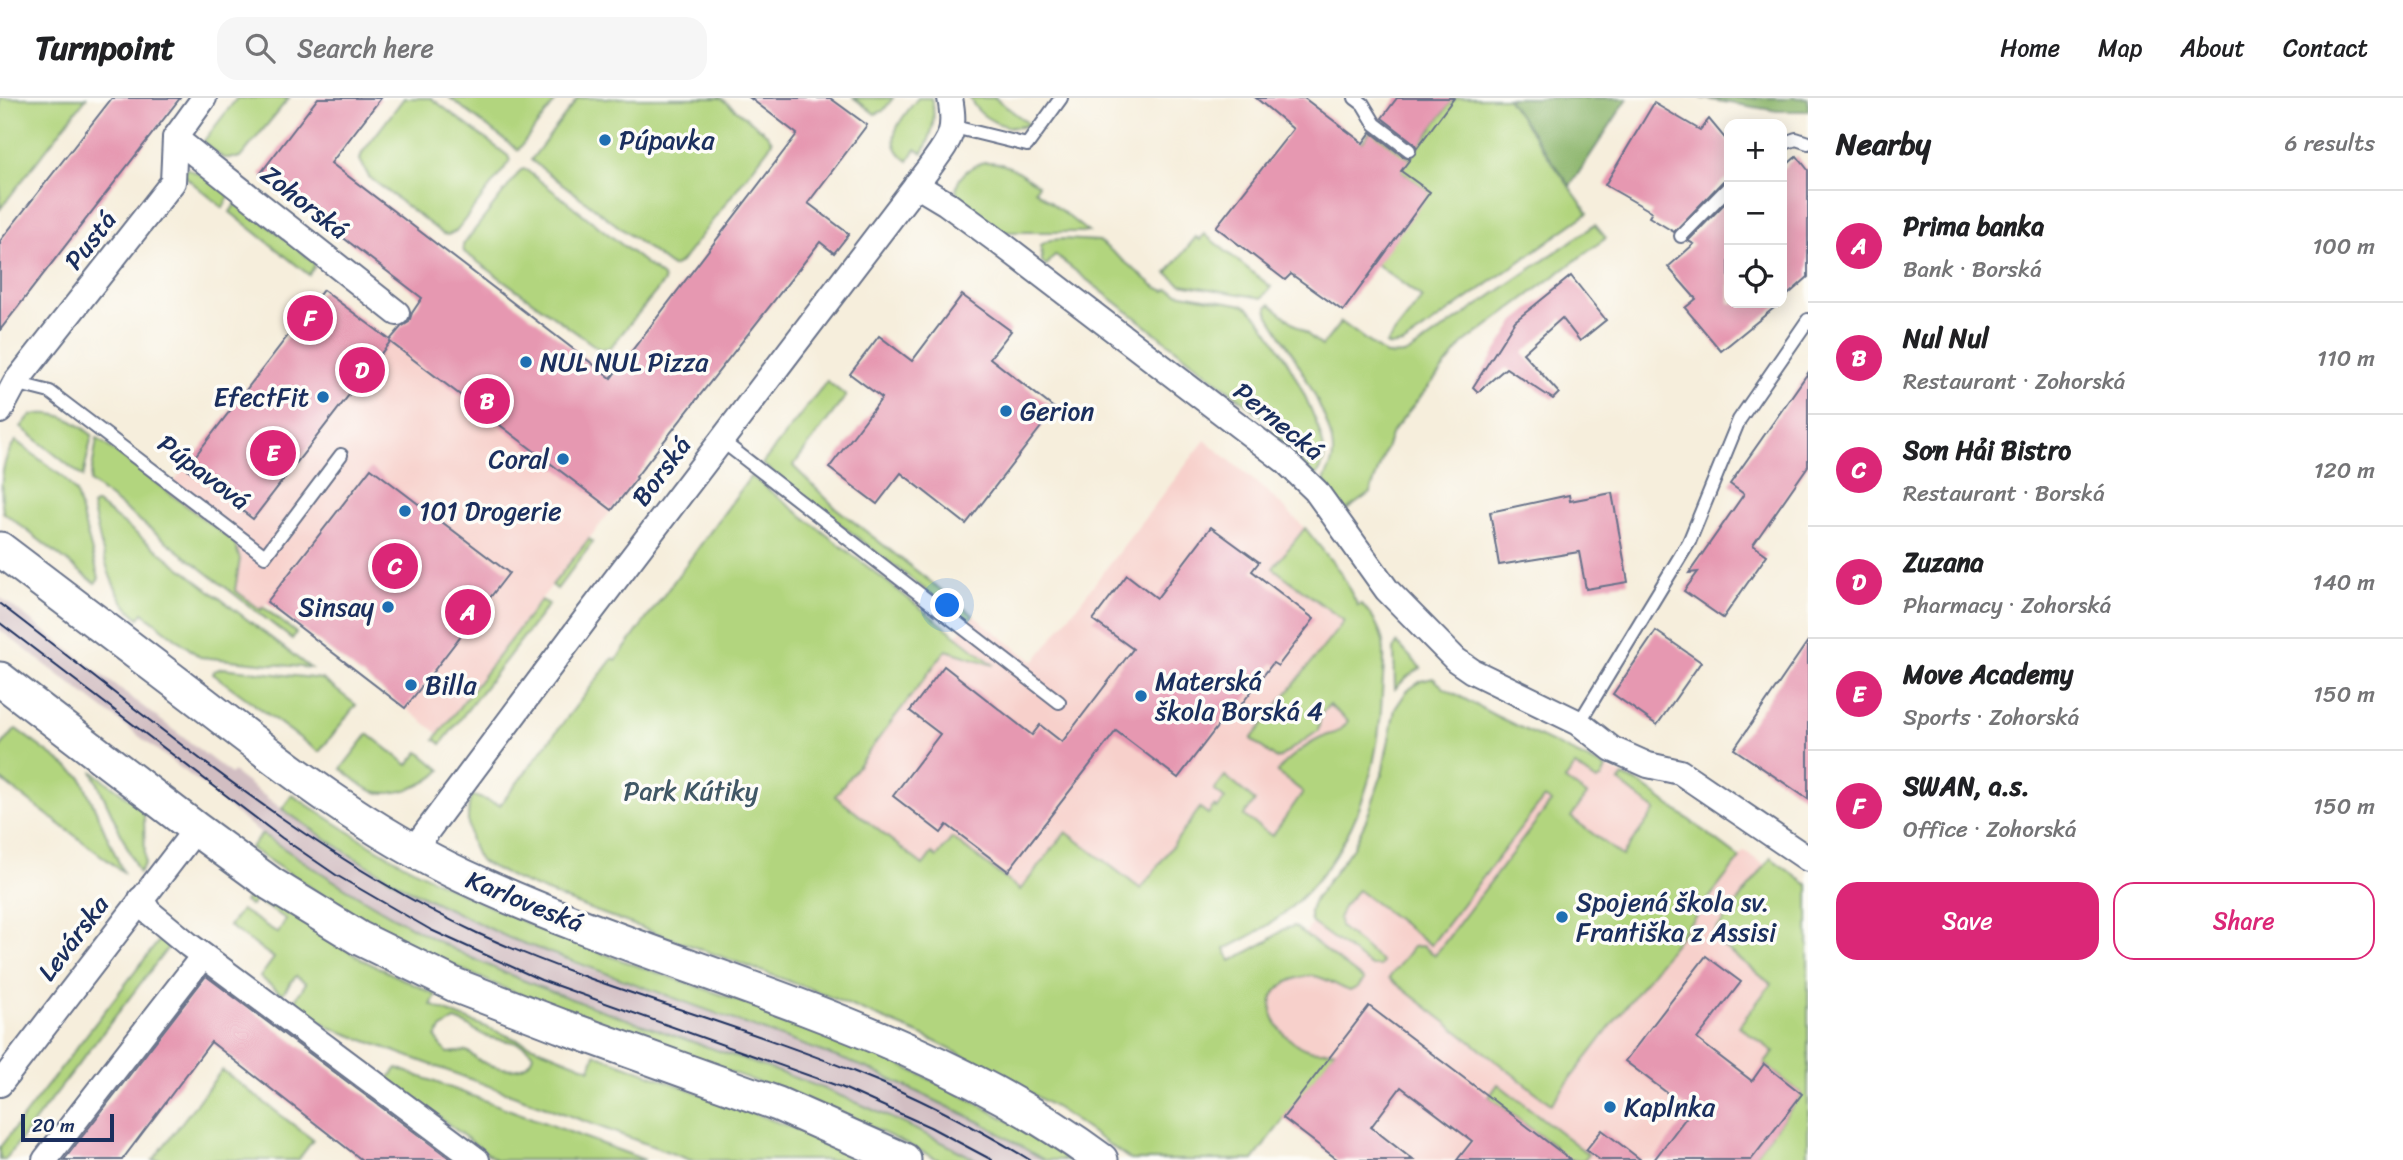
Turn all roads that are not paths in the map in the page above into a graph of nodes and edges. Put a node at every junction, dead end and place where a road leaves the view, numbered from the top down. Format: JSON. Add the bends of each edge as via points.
{"nodes":[{"id":1,"x":204,"y":98,"type":"edge"},
{"id":2,"x":950,"y":98,"type":"edge"},
{"id":3,"x":1061,"y":98,"type":"edge"},
{"id":4,"x":1355,"y":98,"type":"edge"},
{"id":5,"x":954,"y":127,"type":"junction"},
{"id":6,"x":175,"y":138,"type":"junction"},
{"id":7,"x":1787,"y":142,"type":"edge"},
{"id":8,"x":1808,"y":143,"type":"edge"},
{"id":9,"x":1409,"y":150,"type":"dead end"},
{"id":10,"x":916,"y":185,"type":"junction"},
{"id":11,"x":1724,"y":192,"type":"edge"},
{"id":12,"x":1681,"y":236,"type":"dead end"},
{"id":13,"x":397,"y":313,"type":"dead end"},
{"id":14,"x":1808,"y":320,"type":"edge"},
{"id":15,"x":8,"y":377,"type":"edge"},
{"id":16,"x":0,"y":411,"type":"edge"},
{"id":17,"x":722,"y":441,"type":"junction"},
{"id":18,"x":341,"y":455,"type":"dead end"},
{"id":19,"x":0,"y":550,"type":"edge"},
{"id":20,"x":0,"y":679,"type":"edge"},
{"id":21,"x":1059,"y":702,"type":"dead end"},
{"id":22,"x":1579,"y":723,"type":"junction"},
{"id":23,"x":196,"y":830,"type":"junction"},
{"id":24,"x":413,"y":850,"type":"junction"},
{"id":25,"x":1808,"y":859,"type":"edge"},
{"id":26,"x":141,"y":899,"type":"junction"},
{"id":27,"x":203,"y":956,"type":"junction"},
{"id":28,"x":0,"y":1084,"type":"edge"},
{"id":29,"x":45,"y":1160,"type":"edge"},
{"id":30,"x":477,"y":1160,"type":"edge"},
{"id":31,"x":904,"y":1160,"type":"edge"},
{"id":32,"x":1101,"y":1160,"type":"edge"}],
"edges":[{"from":1,"to":6,"type":"street"},
{"from":2,"to":5,"type":"street"},
{"from":3,"to":5,"type":"lane","via":[[1027,145]]},
{"from":4,"to":9,"type":"lane","via":[[1375,124]]},
{"from":5,"to":10,"type":"street","name":"Borská"},
{"from":6,"to":13,"type":"street","name":"Zohorská"},
{"from":6,"to":15,"type":"street","name":"Pustá","via":[[173,182]]},
{"from":7,"to":8,"type":"lane","via":[[1796,139]]},
{"from":10,"to":17,"type":"street","name":"Borská"},
{"from":10,"to":22,"type":"street","name":"Pernecká","via":[[988,234],[1285,461],[1323,499],[1387,590],[1456,660]]},
{"from":11,"to":12,"type":"lane"},
{"from":14,"to":22,"type":"lane","via":[[1739,419],[1689,542]]},
{"from":15,"to":16,"type":"street","name":"Pustá"},
{"from":15,"to":18,"type":"lane","name":"Púpavová","via":[[50,392],[265,556]]},
{"from":17,"to":21,"type":"lane"},
{"from":17,"to":24,"type":"street","name":"Borská"},
{"from":19,"to":24,"type":"main road","name":"Karloveská","via":[[305,782]]},
{"from":20,"to":23,"type":"main road"},
{"from":22,"to":25,"type":"street","name":"Pernecká","via":[[1612,749],[1648,765],[1680,772]]},
{"from":23,"to":26,"type":"street","name":"Levárska"},
{"from":23,"to":31,"type":"main road","via":[[271,884],[359,938],[457,986],[778,1104]]},
{"from":24,"to":32,"type":"main road","name":"Karloveská","via":[[507,896],[919,1055],[1046,1122]]},
{"from":26,"to":27,"type":"street","via":[[149,912]]},
{"from":26,"to":28,"type":"street","name":"Levárska"},
{"from":27,"to":29,"type":"street"},
{"from":27,"to":30,"type":"street"}]}
